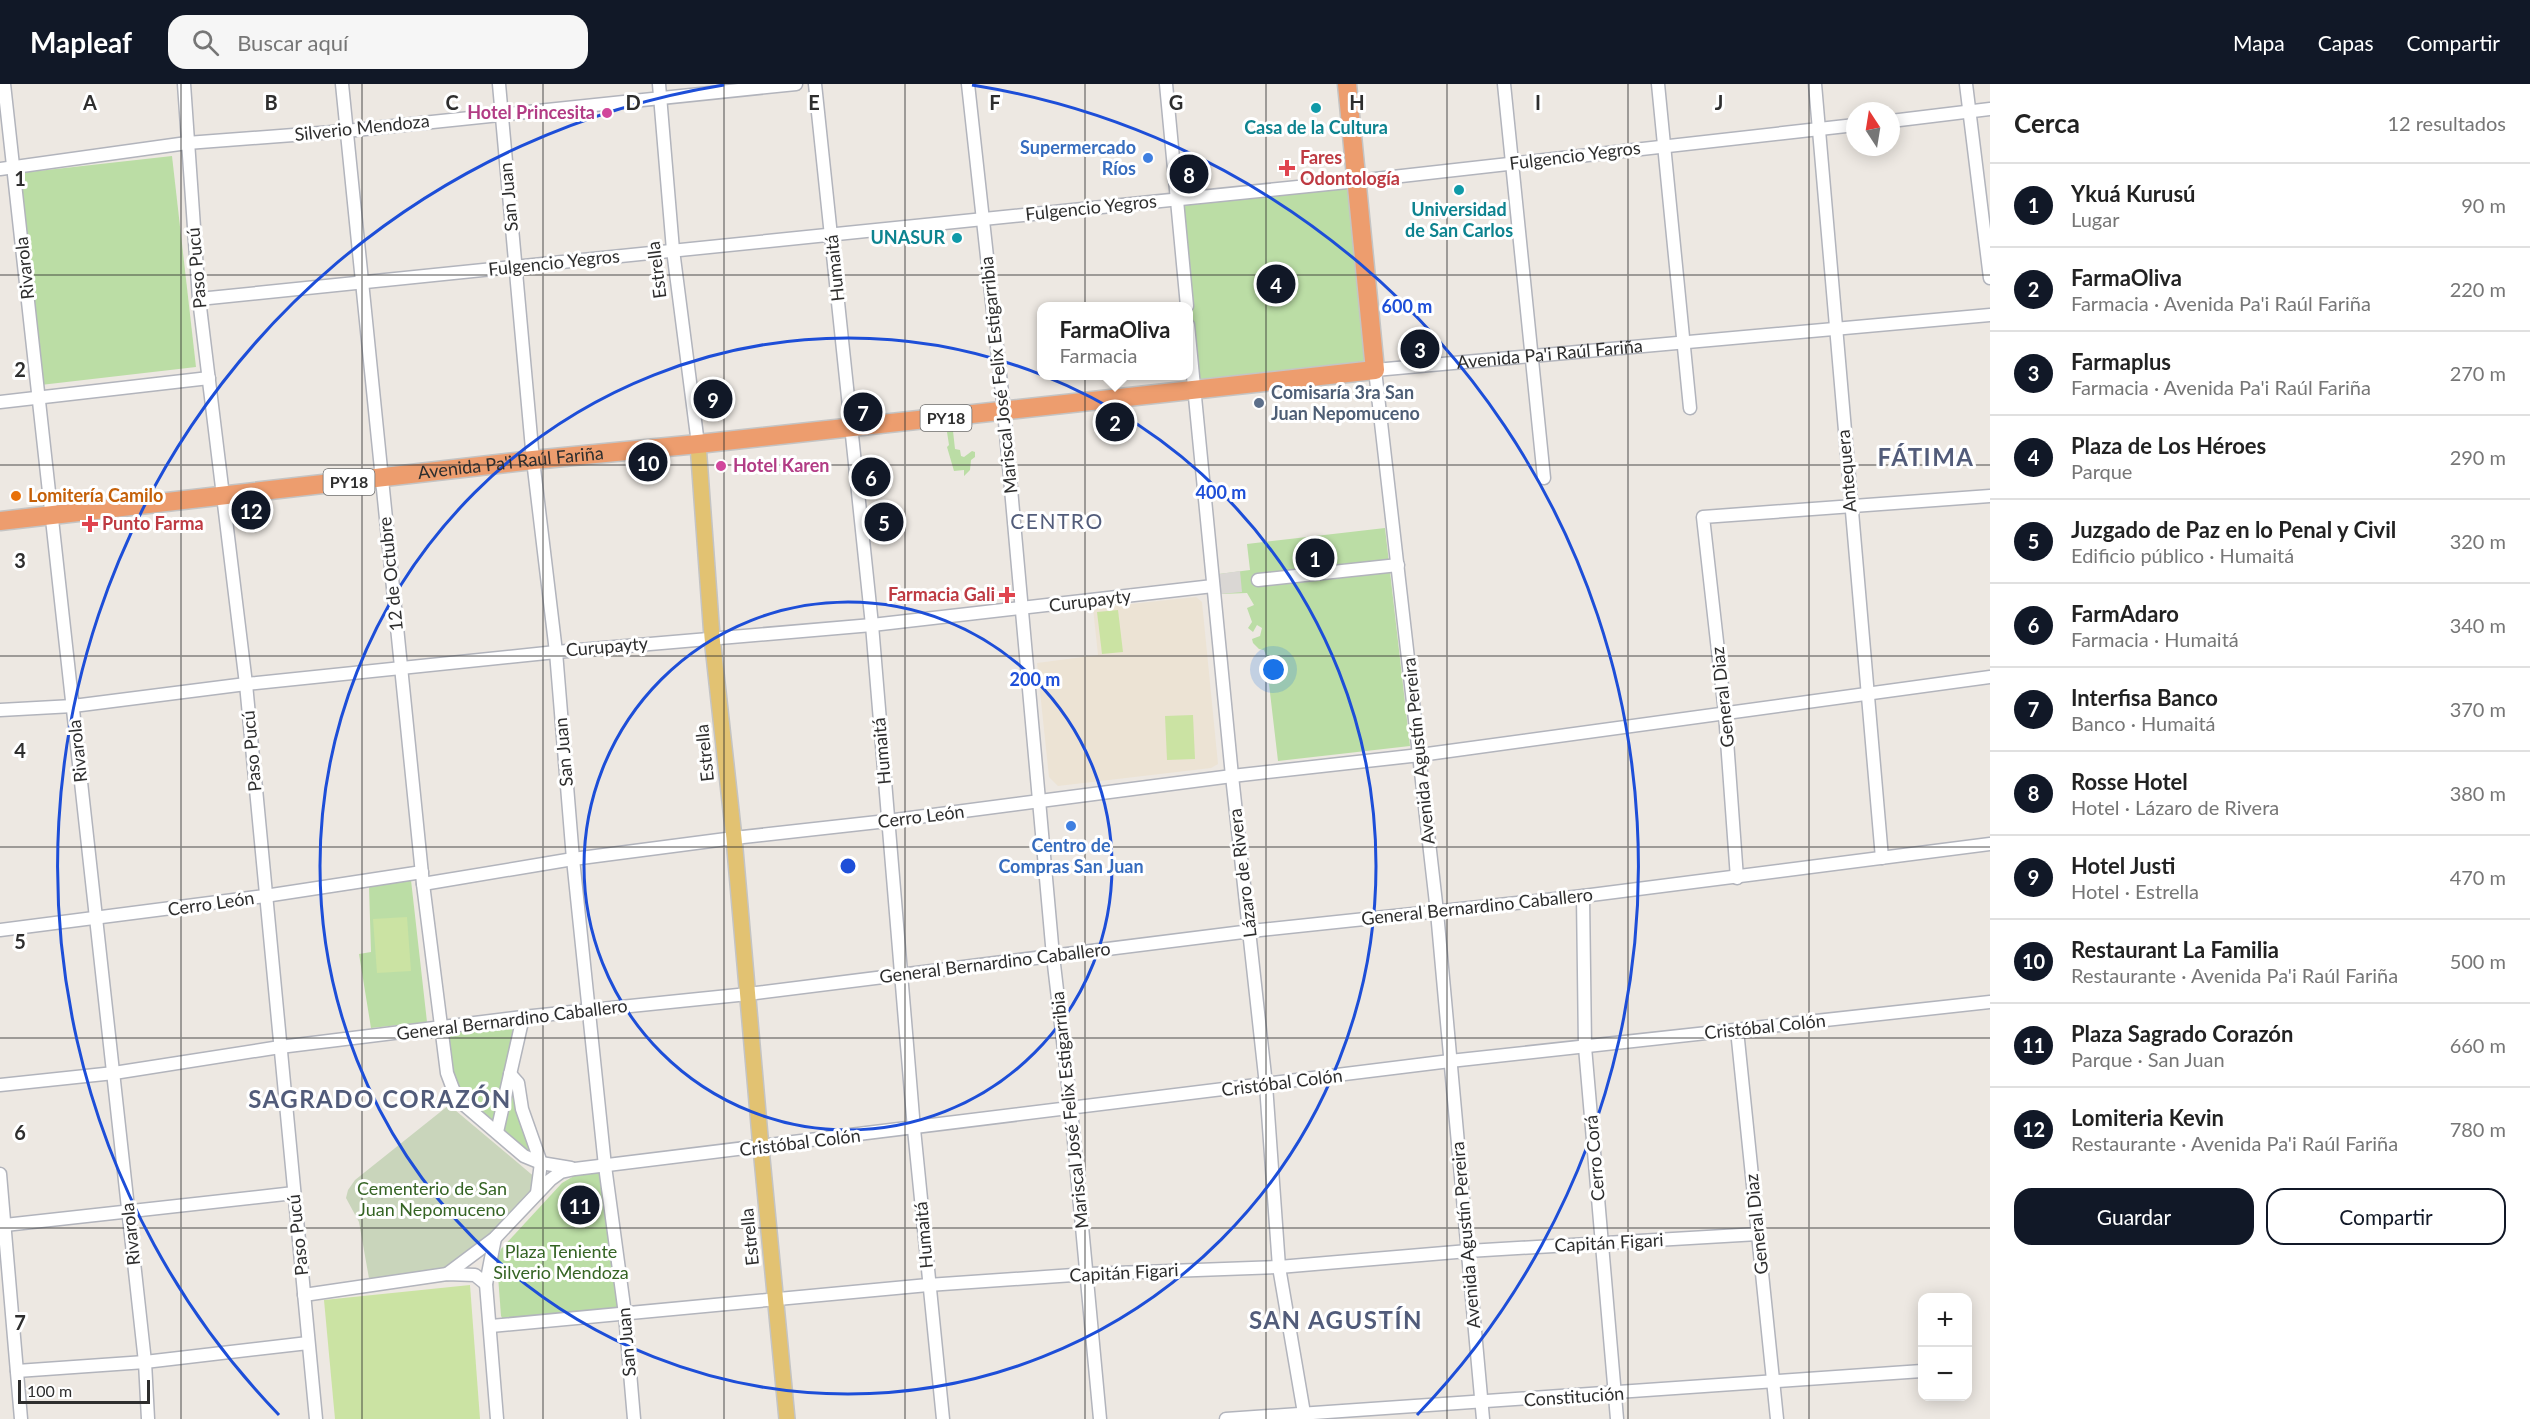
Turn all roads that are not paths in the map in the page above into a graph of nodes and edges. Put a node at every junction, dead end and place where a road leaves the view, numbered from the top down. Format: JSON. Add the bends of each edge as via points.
{"nodes":[{"id":1,"x":4,"y":84,"type":"edge"},
{"id":2,"x":184,"y":84,"type":"edge"},
{"id":3,"x":342,"y":84,"type":"edge"},
{"id":4,"x":500,"y":84,"type":"edge"},
{"id":5,"x":659,"y":84,"type":"edge"},
{"id":6,"x":796,"y":84,"type":"edge"},
{"id":7,"x":815,"y":84,"type":"edge"},
{"id":8,"x":968,"y":84,"type":"edge"},
{"id":9,"x":1166,"y":84,"type":"edge"},
{"id":10,"x":1347,"y":84,"type":"edge"},
{"id":11,"x":1504,"y":84,"type":"edge"},
{"id":12,"x":1658,"y":84,"type":"edge"},
{"id":13,"x":1815,"y":84,"type":"edge"},
{"id":14,"x":1966,"y":84,"type":"edge"},
{"id":15,"x":660,"y":98,"type":"junction"},
{"id":16,"x":1990,"y":109,"type":"edge"},
{"id":17,"x":1969,"y":111,"type":"junction"},
{"id":18,"x":502,"y":113,"type":"junction"},
{"id":19,"x":1900,"y":120,"type":"edge"},
{"id":20,"x":1846,"y":126,"type":"edge"},
{"id":21,"x":1819,"y":130,"type":"junction"},
{"id":22,"x":346,"y":131,"type":"junction"},
{"id":23,"x":188,"y":143,"type":"junction"},
{"id":24,"x":1665,"y":146,"type":"junction"},
{"id":25,"x":1512,"y":164,"type":"junction"},
{"id":26,"x":14,"y":167,"type":"junction"},
{"id":27,"x":0,"y":169,"type":"edge"},
{"id":28,"x":1357,"y":181,"type":"junction"},
{"id":29,"x":1178,"y":199,"type":"junction"},
{"id":30,"x":983,"y":220,"type":"junction"},
{"id":31,"x":831,"y":236,"type":"junction"},
{"id":32,"x":673,"y":250,"type":"junction"},
{"id":33,"x":516,"y":267,"type":"junction"},
{"id":34,"x":1990,"y":278,"type":"edge"},
{"id":35,"x":363,"y":283,"type":"junction"},
{"id":36,"x":199,"y":299,"type":"junction"},
{"id":37,"x":1187,"y":302,"type":"edge"},
{"id":38,"x":1990,"y":315,"type":"edge"},
{"id":39,"x":1835,"y":330,"type":"junction"},
{"id":40,"x":1683,"y":344,"type":"junction"},
{"id":41,"x":1531,"y":357,"type":"junction"},
{"id":42,"x":1375,"y":370,"type":"junction"},
{"id":43,"x":209,"y":378,"type":"junction"},
{"id":44,"x":1193,"y":378,"type":"edge"},
{"id":45,"x":1194,"y":389,"type":"junction"},
{"id":46,"x":39,"y":397,"type":"junction"},
{"id":47,"x":0,"y":402,"type":"edge"},
{"id":48,"x":1690,"y":408,"type":"dead end"},
{"id":49,"x":1004,"y":411,"type":"junction"},
{"id":50,"x":852,"y":428,"type":"junction"},
{"id":51,"x":698,"y":444,"type":"junction"},
{"id":52,"x":533,"y":460,"type":"junction"},
{"id":53,"x":382,"y":478,"type":"junction"},
{"id":54,"x":1544,"y":478,"type":"dead end"},
{"id":55,"x":223,"y":496,"type":"junction"},
{"id":56,"x":1990,"y":496,"type":"edge"},
{"id":57,"x":1851,"y":507,"type":"junction"},
{"id":58,"x":53,"y":516,"type":"junction"},
{"id":59,"x":0,"y":521,"type":"edge"},
{"id":60,"x":1398,"y":565,"type":"junction"},
{"id":61,"x":1258,"y":580,"type":"dead end"},
{"id":62,"x":1213,"y":586,"type":"junction"},
{"id":63,"x":1023,"y":609,"type":"junction"},
{"id":64,"x":872,"y":625,"type":"junction"},
{"id":65,"x":712,"y":637,"type":"junction"},
{"id":66,"x":556,"y":652,"type":"junction"},
{"id":67,"x":400,"y":669,"type":"junction"},
{"id":68,"x":1990,"y":677,"type":"edge"},
{"id":69,"x":246,"y":684,"type":"junction"},
{"id":70,"x":1869,"y":692,"type":"junction"},
{"id":71,"x":73,"y":706,"type":"junction"},
{"id":72,"x":0,"y":710,"type":"edge"},
{"id":73,"x":1725,"y":713,"type":"junction"},
{"id":74,"x":1420,"y":755,"type":"junction"},
{"id":75,"x":1232,"y":776,"type":"junction"},
{"id":76,"x":1040,"y":801,"type":"junction"},
{"id":77,"x":887,"y":821,"type":"junction"},
{"id":78,"x":734,"y":838,"type":"junction"},
{"id":79,"x":1990,"y":844,"type":"edge"},
{"id":80,"x":1882,"y":858,"type":"junction"},
{"id":81,"x":573,"y":859,"type":"junction"},
{"id":82,"x":422,"y":878,"type":"junction"},
{"id":83,"x":1737,"y":878,"type":"junction"},
{"id":84,"x":265,"y":896,"type":"junction"},
{"id":85,"x":1583,"y":896,"type":"junction"},
{"id":86,"x":1437,"y":912,"type":"junction"},
{"id":87,"x":96,"y":920,"type":"junction"},
{"id":88,"x":0,"y":930,"type":"edge"},
{"id":89,"x":1251,"y":931,"type":"junction"},
{"id":90,"x":1053,"y":956,"type":"junction"},
{"id":91,"x":901,"y":974,"type":"junction"},
{"id":92,"x":748,"y":994,"type":"junction"},
{"id":93,"x":1990,"y":1002,"type":"edge"},
{"id":94,"x":589,"y":1010,"type":"junction"},
{"id":95,"x":523,"y":1017,"type":"junction"},
{"id":96,"x":441,"y":1028,"type":"junction"},
{"id":97,"x":1737,"y":1030,"type":"junction"},
{"id":98,"x":280,"y":1047,"type":"junction"},
{"id":99,"x":1585,"y":1047,"type":"junction"},
{"id":100,"x":1450,"y":1061,"type":"junction"},
{"id":101,"x":114,"y":1073,"type":"junction"},
{"id":102,"x":510,"y":1074,"type":"junction"},
{"id":103,"x":0,"y":1085,"type":"edge"},
{"id":104,"x":1266,"y":1085,"type":"junction"},
{"id":105,"x":1071,"y":1108,"type":"junction"},
{"id":106,"x":914,"y":1129,"type":"junction"},
{"id":107,"x":497,"y":1132,"type":"junction"},
{"id":108,"x":760,"y":1148,"type":"junction"},
{"id":109,"x":541,"y":1163,"type":"junction"},
{"id":110,"x":605,"y":1166,"type":"junction"},
{"id":111,"x":575,"y":1169,"type":"junction"},
{"id":112,"x":0,"y":1174,"type":"edge"},
{"id":113,"x":294,"y":1193,"type":"junction"},
{"id":114,"x":536,"y":1194,"type":"junction"},
{"id":115,"x":128,"y":1212,"type":"junction"},
{"id":116,"x":5,"y":1225,"type":"junction"},
{"id":117,"x":1758,"y":1234,"type":"junction"},
{"id":118,"x":495,"y":1238,"type":"junction"},
{"id":119,"x":1602,"y":1244,"type":"junction"},
{"id":120,"x":1468,"y":1251,"type":"junction"},
{"id":121,"x":1279,"y":1267,"type":"junction"},
{"id":122,"x":447,"y":1274,"type":"junction"},
{"id":123,"x":1088,"y":1274,"type":"junction"},
{"id":124,"x":486,"y":1284,"type":"junction"},
{"id":125,"x":928,"y":1285,"type":"junction"},
{"id":126,"x":304,"y":1296,"type":"junction"},
{"id":127,"x":776,"y":1300,"type":"junction"},
{"id":128,"x":625,"y":1314,"type":"junction"},
{"id":129,"x":491,"y":1326,"type":"junction"},
{"id":130,"x":308,"y":1343,"type":"junction"},
{"id":131,"x":145,"y":1362,"type":"junction"},
{"id":132,"x":17,"y":1371,"type":"junction"},
{"id":133,"x":1918,"y":1371,"type":"edge"},
{"id":134,"x":1773,"y":1383,"type":"junction"},
{"id":135,"x":1615,"y":1394,"type":"junction"},
{"id":136,"x":1482,"y":1403,"type":"junction"},
{"id":137,"x":1304,"y":1416,"type":"edge"},
{"id":138,"x":21,"y":1419,"type":"edge"},
{"id":139,"x":148,"y":1419,"type":"edge"},
{"id":140,"x":316,"y":1419,"type":"edge"},
{"id":141,"x":497,"y":1419,"type":"edge"},
{"id":142,"x":634,"y":1419,"type":"edge"},
{"id":143,"x":787,"y":1419,"type":"edge"},
{"id":144,"x":943,"y":1419,"type":"edge"},
{"id":145,"x":1101,"y":1419,"type":"edge"},
{"id":146,"x":1226,"y":1419,"type":"edge"},
{"id":147,"x":1484,"y":1419,"type":"edge"},
{"id":148,"x":1617,"y":1419,"type":"edge"},
{"id":149,"x":1777,"y":1419,"type":"edge"}],
"edges":[{"from":1,"to":26,"type":"street","name":"Rivarola"},
{"from":2,"to":23,"type":"street","name":"Paso Pucú"},
{"from":3,"to":22,"type":"street","name":"12 de Octubre"},
{"from":4,"to":18,"type":"street","name":"San Juan"},
{"from":5,"to":15,"type":"street","name":"Estrella"},
{"from":6,"to":15,"type":"street","name":"Silverio Mendoza"},
{"from":7,"to":31,"type":"street","name":"Humaitá"},
{"from":8,"to":30,"type":"street","name":"Mariscal José Felix Estigarribia"},
{"from":9,"to":29,"type":"street"},
{"from":10,"to":28,"type":"highway","name":"Avenida Agustín Pereira"},
{"from":11,"to":25,"type":"street"},
{"from":12,"to":24,"type":"street"},
{"from":13,"to":21,"type":"street","name":"Antequera"},
{"from":14,"to":17,"type":"street"},
{"from":15,"to":18,"type":"street","name":"Silverio Mendoza"},
{"from":15,"to":32,"type":"street","name":"Estrella"},
{"from":16,"to":17,"type":"street"},
{"from":17,"to":19,"type":"street"},
{"from":17,"to":34,"type":"street"},
{"from":18,"to":22,"type":"street","name":"Silverio Mendoza"},
{"from":18,"to":33,"type":"street","name":"San Juan"},
{"from":20,"to":21,"type":"street","name":"Fulgencio Yegros"},
{"from":21,"to":24,"type":"street","name":"Fulgencio Yegros"},
{"from":21,"to":39,"type":"street","name":"Antequera"},
{"from":22,"to":23,"type":"street","name":"Silverio Mendoza"},
{"from":22,"to":35,"type":"street","name":"12 de Octubre"},
{"from":23,"to":26,"type":"street","name":"Silverio Mendoza"},
{"from":23,"to":36,"type":"street","name":"Paso Pucú"},
{"from":24,"to":25,"type":"street","name":"Fulgencio Yegros"},
{"from":24,"to":40,"type":"street"},
{"from":25,"to":28,"type":"street","name":"Fulgencio Yegros"},
{"from":25,"to":41,"type":"street"},
{"from":26,"to":27,"type":"street","name":"Silverio Mendoza"},
{"from":26,"to":46,"type":"street","name":"Rivarola"},
{"from":28,"to":29,"type":"street","name":"Fulgencio Yegros"},
{"from":28,"to":42,"type":"highway","name":"Avenida Agustín Pereira"},
{"from":29,"to":30,"type":"street","name":"Fulgencio Yegros"},
{"from":29,"to":37,"type":"street"},
{"from":30,"to":31,"type":"street","name":"Fulgencio Yegros"},
{"from":30,"to":49,"type":"street","name":"Mariscal José Felix Estigarribia"},
{"from":31,"to":32,"type":"street","name":"Fulgencio Yegros"},
{"from":31,"to":50,"type":"street","name":"Humaitá"},
{"from":32,"to":33,"type":"street","name":"Fulgencio Yegros"},
{"from":32,"to":51,"type":"street","name":"Estrella"},
{"from":33,"to":35,"type":"street","name":"Fulgencio Yegros"},
{"from":33,"to":52,"type":"street","name":"San Juan"},
{"from":35,"to":36,"type":"street","name":"Fulgencio Yegros"},
{"from":35,"to":53,"type":"street","name":"12 de Octubre"},
{"from":36,"to":43,"type":"street","name":"Paso Pucú"},
{"from":38,"to":39,"type":"street","name":"Avenida Pa'i Raúl Fariña"},
{"from":39,"to":40,"type":"street","name":"Avenida Pa'i Raúl Fariña"},
{"from":39,"to":57,"type":"street","name":"Antequera"},
{"from":40,"to":41,"type":"street","name":"Avenida Pa'i Raúl Fariña"},
{"from":40,"to":48,"type":"street"},
{"from":41,"to":42,"type":"street","name":"Avenida Pa'i Raúl Fariña"},
{"from":41,"to":54,"type":"street"},
{"from":42,"to":45,"type":"highway","name":"Avenida Pa'i Raúl Fariña"},
{"from":42,"to":60,"type":"street","name":"Avenida Agustín Pereira"},
{"from":43,"to":46,"type":"street"},
{"from":43,"to":55,"type":"street","name":"Paso Pucú"},
{"from":44,"to":45,"type":"street","name":"Lázaro de Rivera"},
{"from":45,"to":49,"type":"highway","name":"Avenida Pa'i Raúl Fariña","number":"PY18"},
{"from":45,"to":62,"type":"street","name":"Lázaro de Rivera"},
{"from":46,"to":47,"type":"street"},
{"from":46,"to":58,"type":"street","name":"Rivarola"},
{"from":49,"to":50,"type":"highway","name":"Avenida Pa'i Raúl Fariña","number":"PY18"},
{"from":49,"to":63,"type":"street","name":"Mariscal José Felix Estigarribia"},
{"from":50,"to":51,"type":"highway","name":"Avenida Pa'i Raúl Fariña","number":"PY18"},
{"from":50,"to":64,"type":"street","name":"Humaitá"},
{"from":51,"to":52,"type":"highway","name":"Avenida Pa'i Raúl Fariña","number":"PY18"},
{"from":51,"to":65,"type":"main road","name":"Estrella"},
{"from":52,"to":53,"type":"highway","name":"Avenida Pa'i Raúl Fariña","number":"PY18"},
{"from":52,"to":66,"type":"street","name":"San Juan"},
{"from":53,"to":55,"type":"highway","name":"Avenida Pa'i Raúl Fariña","number":"PY18"},
{"from":53,"to":67,"type":"street","name":"12 de Octubre"},
{"from":55,"to":58,"type":"highway","name":"Avenida Pa'i Raúl Fariña","number":"PY18"},
{"from":55,"to":69,"type":"street","name":"Paso Pucú"},
{"from":56,"to":57,"type":"street"},
{"from":57,"to":70,"type":"street","name":"Antequera"},
{"from":57,"to":73,"type":"street","name":"General Diaz","via":[[1702,517]]},
{"from":58,"to":59,"type":"highway","name":"Avenida Pa'i Raúl Fariña","number":"PY18"},
{"from":58,"to":71,"type":"street","name":"Rivarola"},
{"from":60,"to":61,"type":"street"},
{"from":60,"to":74,"type":"street","name":"Avenida Agustín Pereira"},
{"from":62,"to":63,"type":"street","name":"Curupayty"},
{"from":62,"to":75,"type":"street","name":"Lázaro de Rivera"},
{"from":63,"to":64,"type":"street","name":"Curupayty"},
{"from":63,"to":76,"type":"street","name":"Mariscal José Felix Estigarribia"},
{"from":64,"to":65,"type":"street","name":"Curupayty"},
{"from":64,"to":77,"type":"street","name":"Humaitá"},
{"from":65,"to":66,"type":"street","name":"Curupayty"},
{"from":65,"to":78,"type":"main road","name":"Estrella"},
{"from":66,"to":67,"type":"street","name":"Curupayty"},
{"from":66,"to":81,"type":"street","name":"San Juan"},
{"from":67,"to":69,"type":"street","name":"Curupayty"},
{"from":67,"to":82,"type":"street","name":"12 de Octubre"},
{"from":68,"to":70,"type":"street","name":"Cerro León"},
{"from":69,"to":71,"type":"street","name":"Curupayty"},
{"from":69,"to":84,"type":"street","name":"Paso Pucú"},
{"from":70,"to":73,"type":"street","name":"Cerro León"},
{"from":70,"to":80,"type":"street","name":"Antequera"},
{"from":71,"to":72,"type":"street","name":"Curupayty"},
{"from":71,"to":87,"type":"street","name":"Rivarola"},
{"from":73,"to":74,"type":"street","name":"Cerro León"},
{"from":73,"to":83,"type":"street","name":"General Diaz"},
{"from":74,"to":75,"type":"street","name":"Cerro León"},
{"from":74,"to":86,"type":"street","name":"Avenida Agustín Pereira"},
{"from":75,"to":76,"type":"street","name":"Cerro León"},
{"from":75,"to":89,"type":"street","name":"Lázaro de Rivera"},
{"from":76,"to":77,"type":"street","name":"Cerro León"},
{"from":76,"to":90,"type":"street","name":"Mariscal José Felix Estigarribia"},
{"from":77,"to":78,"type":"street","name":"Cerro León"},
{"from":77,"to":91,"type":"street","name":"Humaitá"},
{"from":78,"to":81,"type":"street","name":"Cerro León"},
{"from":78,"to":92,"type":"main road","name":"Estrella"},
{"from":79,"to":80,"type":"street","name":"General Bernardino Caballero"},
{"from":80,"to":83,"type":"street","name":"General Bernardino Caballero"},
{"from":81,"to":82,"type":"street","name":"Cerro León"},
{"from":81,"to":94,"type":"street","name":"San Juan"},
{"from":82,"to":84,"type":"street","name":"Cerro León"},
{"from":82,"to":96,"type":"street","name":"12 de Octubre"},
{"from":83,"to":85,"type":"street","name":"General Bernardino Caballero"},
{"from":84,"to":87,"type":"street","name":"Cerro León"},
{"from":84,"to":98,"type":"street","name":"Paso Pucú"},
{"from":85,"to":86,"type":"street","name":"General Bernardino Caballero"},
{"from":85,"to":99,"type":"street","name":"Cerro Corá"},
{"from":86,"to":89,"type":"street","name":"General Bernardino Caballero"},
{"from":86,"to":100,"type":"street","name":"Avenida Agustín Pereira"},
{"from":87,"to":88,"type":"street","name":"Cerro León"},
{"from":87,"to":101,"type":"street","name":"Rivarola"},
{"from":89,"to":90,"type":"street","name":"General Bernardino Caballero"},
{"from":89,"to":104,"type":"street","name":"Lázaro de Rivera"},
{"from":90,"to":91,"type":"street","name":"General Bernardino Caballero"},
{"from":90,"to":105,"type":"street","name":"Mariscal José Felix Estigarribia"},
{"from":91,"to":92,"type":"street","name":"General Bernardino Caballero"},
{"from":91,"to":106,"type":"street","name":"Humaitá"},
{"from":92,"to":94,"type":"street","name":"General Bernardino Caballero"},
{"from":92,"to":108,"type":"main road","name":"Estrella"},
{"from":93,"to":97,"type":"street","name":"Cristóbal Colón"},
{"from":94,"to":95,"type":"street","name":"General Bernardino Caballero"},
{"from":94,"to":110,"type":"street","name":"San Juan"},
{"from":95,"to":96,"type":"street","name":"General Bernardino Caballero"},
{"from":95,"to":102,"type":"street"},
{"from":96,"to":98,"type":"street","name":"General Bernardino Caballero"},
{"from":96,"to":107,"type":"street","name":"12 de Octubre","via":[[453,1089],[462,1103]]},
{"from":97,"to":99,"type":"street","name":"Cristóbal Colón"},
{"from":97,"to":117,"type":"street","name":"General Diaz"},
{"from":98,"to":101,"type":"street","name":"General Bernardino Caballero"},
{"from":98,"to":113,"type":"street","name":"Paso Pucú"},
{"from":99,"to":100,"type":"street","name":"Cristóbal Colón"},
{"from":99,"to":119,"type":"street","name":"Cerro Corá"},
{"from":100,"to":104,"type":"street","name":"Cristóbal Colón"},
{"from":100,"to":120,"type":"street","name":"Avenida Agustín Pereira"},
{"from":101,"to":103,"type":"street","name":"General Bernardino Caballero"},
{"from":101,"to":115,"type":"street","name":"Rivarola"},
{"from":102,"to":107,"type":"street"},
{"from":102,"to":109,"type":"street","via":[[518,1083],[522,1109]]},
{"from":104,"to":105,"type":"street","name":"Cristóbal Colón"},
{"from":104,"to":121,"type":"street","name":"Lázaro de Rivera"},
{"from":105,"to":106,"type":"street","name":"Cristóbal Colón"},
{"from":105,"to":123,"type":"street","name":"Mariscal José Felix Estigarribia"},
{"from":106,"to":108,"type":"street","name":"Cristóbal Colón"},
{"from":106,"to":125,"type":"street","name":"Humaitá"},
{"from":107,"to":109,"type":"street","name":"12 de Octubre","via":[[524,1156]]},
{"from":108,"to":110,"type":"street","name":"Cristóbal Colón"},
{"from":108,"to":127,"type":"main road","name":"Estrella"},
{"from":109,"to":111,"type":"street","name":"12 de Octubre"},
{"from":109,"to":114,"type":"street"},
{"from":110,"to":111,"type":"street","name":"Cristóbal Colón"},
{"from":110,"to":128,"type":"street","name":"San Juan"},
{"from":111,"to":114,"type":"street","via":[[561,1172]]},
{"from":112,"to":116,"type":"street"},
{"from":113,"to":115,"type":"street"},
{"from":113,"to":126,"type":"street","name":"Paso Pucú"},
{"from":114,"to":118,"type":"street"},
{"from":115,"to":116,"type":"street"},
{"from":115,"to":131,"type":"street","name":"Rivarola"},
{"from":116,"to":132,"type":"street"},
{"from":117,"to":119,"type":"street","name":"Capitán Figari"},
{"from":117,"to":134,"type":"street","name":"General Diaz"},
{"from":118,"to":122,"type":"street"},
{"from":118,"to":124,"type":"street"},
{"from":119,"to":120,"type":"street","name":"Capitán Figari"},
{"from":119,"to":135,"type":"street","name":"Cerro Corá"},
{"from":120,"to":121,"type":"street","name":"Capitán Figari"},
{"from":120,"to":136,"type":"street","name":"Avenida Agustín Pereira"},
{"from":121,"to":123,"type":"street","name":"Capitán Figari"},
{"from":121,"to":137,"type":"street","name":"Lázaro de Rivera"},
{"from":122,"to":124,"type":"street","via":[[475,1275]]},
{"from":122,"to":126,"type":"street"},
{"from":123,"to":125,"type":"street","name":"Capitán Figari"},
{"from":123,"to":145,"type":"street","name":"Mariscal José Felix Estigarribia"},
{"from":124,"to":129,"type":"street"},
{"from":125,"to":127,"type":"street","name":"Capitán Figari"},
{"from":125,"to":144,"type":"street","name":"Humaitá"},
{"from":126,"to":130,"type":"street","name":"Paso Pucú"},
{"from":127,"to":128,"type":"street","name":"Capitán Figari"},
{"from":127,"to":143,"type":"main road","name":"Estrella"},
{"from":128,"to":129,"type":"street","name":"Capitán Figari"},
{"from":128,"to":142,"type":"street","name":"San Juan"},
{"from":129,"to":141,"type":"street"},
{"from":130,"to":131,"type":"street"},
{"from":130,"to":140,"type":"street","name":"Paso Pucú"},
{"from":131,"to":132,"type":"street"},
{"from":131,"to":139,"type":"street","name":"Rivarola"},
{"from":132,"to":138,"type":"street"},
{"from":133,"to":134,"type":"street","name":"Constitución"},
{"from":134,"to":135,"type":"street","name":"Constitución"},
{"from":134,"to":149,"type":"street","name":"General Diaz"},
{"from":135,"to":136,"type":"street","name":"Constitución"},
{"from":135,"to":148,"type":"street","name":"Cerro Corá"},
{"from":136,"to":137,"type":"street","name":"Constitución"},
{"from":136,"to":147,"type":"street","name":"Avenida Agustín Pereira"},
{"from":137,"to":146,"type":"street","name":"Constitución"}]}
